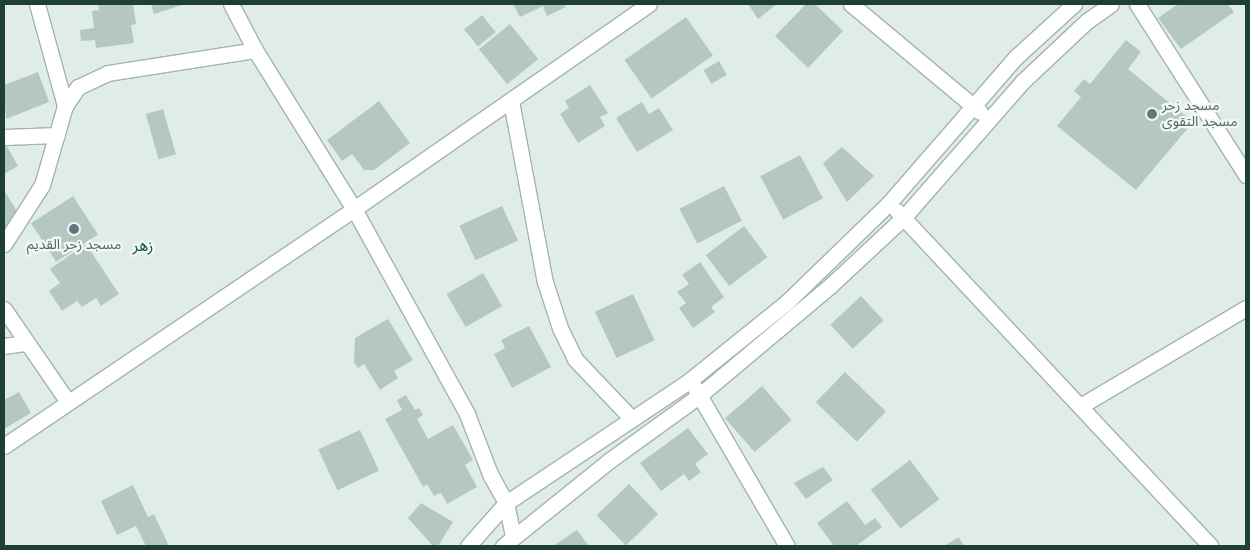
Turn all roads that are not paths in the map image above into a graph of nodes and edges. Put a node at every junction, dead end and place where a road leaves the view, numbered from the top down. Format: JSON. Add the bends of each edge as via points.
{"nodes":[{"id":1,"x":37,"y":4,"type":"edge"},
{"id":2,"x":231,"y":4,"type":"edge"},
{"id":3,"x":649,"y":4,"type":"edge"},
{"id":4,"x":851,"y":4,"type":"edge"},
{"id":5,"x":1074,"y":4,"type":"edge"},
{"id":6,"x":1111,"y":4,"type":"edge"},
{"id":7,"x":1137,"y":4,"type":"edge"},
{"id":8,"x":255,"y":50,"type":"junction"},
{"id":9,"x":511,"y":101,"type":"junction"},
{"id":10,"x":65,"y":106,"type":"junction"},
{"id":11,"x":973,"y":106,"type":"junction"},
{"id":12,"x":990,"y":122,"type":"junction"},
{"id":13,"x":57,"y":135,"type":"junction"},
{"id":14,"x":4,"y":137,"type":"edge"},
{"id":15,"x":1246,"y":175,"type":"edge"},
{"id":16,"x":889,"y":203,"type":"junction"},
{"id":17,"x":354,"y":210,"type":"junction"},
{"id":18,"x":904,"y":217,"type":"junction"},
{"id":19,"x":4,"y":244,"type":"edge"},
{"id":20,"x":1246,"y":308,"type":"edge"},
{"id":21,"x":4,"y":309,"type":"edge"},
{"id":22,"x":26,"y":343,"type":"junction"},
{"id":23,"x":4,"y":346,"type":"edge"},
{"id":24,"x":689,"y":381,"type":"junction"},
{"id":25,"x":700,"y":394,"type":"junction"},
{"id":26,"x":68,"y":402,"type":"junction"},
{"id":27,"x":1082,"y":405,"type":"junction"},
{"id":28,"x":631,"y":418,"type":"junction"},
{"id":29,"x":4,"y":446,"type":"edge"},
{"id":30,"x":506,"y":503,"type":"junction"},
{"id":31,"x":507,"y":543,"type":"edge"},
{"id":32,"x":468,"y":546,"type":"edge"},
{"id":33,"x":787,"y":546,"type":"edge"},
{"id":34,"x":1211,"y":546,"type":"edge"}],
"edges":[{"from":1,"to":10,"type":"street"},
{"from":2,"to":8,"type":"street"},
{"from":3,"to":9,"type":"street"},
{"from":4,"to":11,"type":"street"},
{"from":5,"to":11,"type":"street","via":[[1016,57]]},
{"from":6,"to":12,"type":"street","via":[[1048,56]]},
{"from":7,"to":15,"type":"street"},
{"from":8,"to":10,"type":"street","via":[[108,73],[78,87]]},
{"from":8,"to":17,"type":"street"},
{"from":9,"to":17,"type":"street"},
{"from":9,"to":28,"type":"street","via":[[545,282],[557,321],[575,359]]},
{"from":10,"to":13,"type":"street"},
{"from":11,"to":12,"type":"street"},
{"from":11,"to":16,"type":"street"},
{"from":12,"to":18,"type":"street"},
{"from":13,"to":14,"type":"street"},
{"from":13,"to":19,"type":"street","via":[[42,185]]},
{"from":16,"to":18,"type":"street"},
{"from":16,"to":24,"type":"street","via":[[788,301]]},
{"from":17,"to":26,"type":"street"},
{"from":17,"to":30,"type":"street","via":[[467,414],[490,474]]},
{"from":18,"to":25,"type":"street","via":[[831,285]]},
{"from":18,"to":27,"type":"street"},
{"from":20,"to":27,"type":"street"},
{"from":21,"to":22,"type":"street"},
{"from":22,"to":23,"type":"street"},
{"from":22,"to":26,"type":"street"},
{"from":24,"to":25,"type":"street"},
{"from":24,"to":28,"type":"street"},
{"from":25,"to":31,"type":"street"},
{"from":25,"to":33,"type":"street"},
{"from":26,"to":29,"type":"street"},
{"from":27,"to":34,"type":"street"},
{"from":28,"to":30,"type":"street"},
{"from":30,"to":31,"type":"street"},
{"from":30,"to":32,"type":"street"}]}
